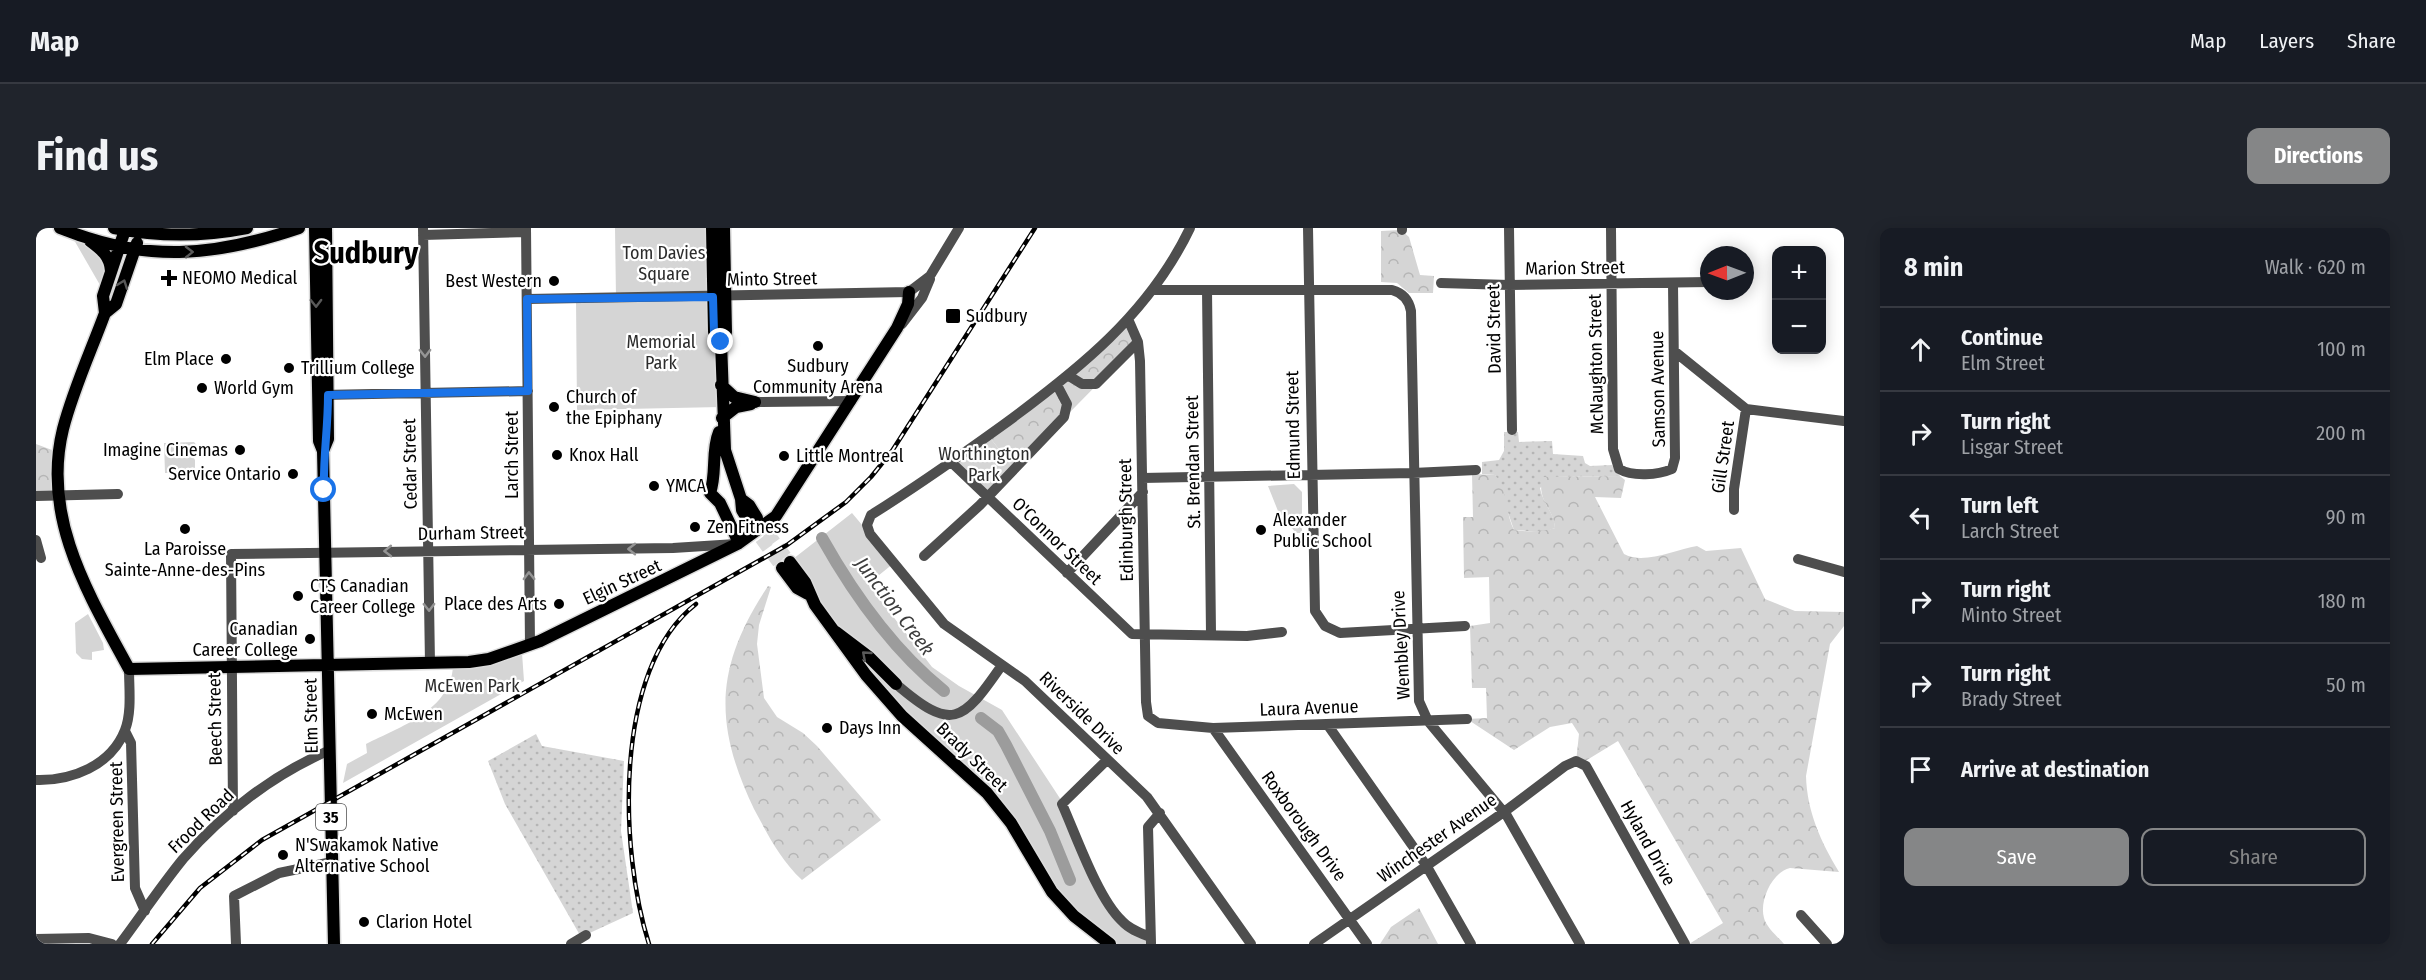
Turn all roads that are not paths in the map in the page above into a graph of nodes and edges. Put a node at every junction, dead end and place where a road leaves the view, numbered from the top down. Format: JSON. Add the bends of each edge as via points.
{"nodes":[{"id":1,"x":60,"y":228,"type":"edge"},
{"id":2,"x":247,"y":228,"type":"edge"},
{"id":3,"x":299,"y":228,"type":"edge"},
{"id":4,"x":315,"y":228,"type":"edge"},
{"id":5,"x":326,"y":228,"type":"edge"},
{"id":6,"x":712,"y":228,"type":"edge"},
{"id":7,"x":724,"y":228,"type":"edge"},
{"id":8,"x":959,"y":228,"type":"edge"},
{"id":9,"x":1190,"y":228,"type":"edge"},
{"id":10,"x":1308,"y":228,"type":"edge"},
{"id":11,"x":1509,"y":228,"type":"edge"},
{"id":12,"x":1611,"y":228,"type":"edge"},
{"id":13,"x":121,"y":229,"type":"edge"},
{"id":14,"x":139,"y":230,"type":"edge"},
{"id":15,"x":526,"y":230,"type":"edge"},
{"id":16,"x":423,"y":231,"type":"edge"},
{"id":17,"x":84,"y":236,"type":"junction"},
{"id":18,"x":121,"y":246,"type":"junction"},
{"id":19,"x":135,"y":249,"type":"junction"},
{"id":20,"x":111,"y":273,"type":"junction"},
{"id":21,"x":930,"y":276,"type":"junction"},
{"id":22,"x":1700,"y":282,"type":"edge"},
{"id":23,"x":1441,"y":284,"type":"dead end"},
{"id":24,"x":1611,"y":284,"type":"junction"},
{"id":25,"x":1673,"y":284,"type":"junction"},
{"id":26,"x":1509,"y":285,"type":"junction"},
{"id":27,"x":1308,"y":289,"type":"junction"},
{"id":28,"x":1152,"y":290,"type":"junction"},
{"id":29,"x":1207,"y":290,"type":"junction"},
{"id":30,"x":909,"y":292,"type":"junction"},
{"id":31,"x":726,"y":296,"type":"junction"},
{"id":32,"x":713,"y":297,"type":"junction"},
{"id":33,"x":527,"y":299,"type":"junction"},
{"id":34,"x":105,"y":313,"type":"junction"},
{"id":35,"x":1128,"y":319,"type":"junction"},
{"id":36,"x":897,"y":328,"type":"junction"},
{"id":37,"x":721,"y":342,"type":"junction"},
{"id":38,"x":1138,"y":342,"type":"junction"},
{"id":39,"x":1674,"y":351,"type":"junction"},
{"id":40,"x":1069,"y":376,"type":"junction"},
{"id":41,"x":721,"y":385,"type":"junction"},
{"id":42,"x":1057,"y":385,"type":"junction"},
{"id":43,"x":528,"y":391,"type":"junction"},
{"id":44,"x":426,"y":393,"type":"junction"},
{"id":45,"x":323,"y":395,"type":"junction"},
{"id":46,"x":851,"y":401,"type":"junction"},
{"id":47,"x":755,"y":402,"type":"junction"},
{"id":48,"x":1746,"y":409,"type":"junction"},
{"id":49,"x":1844,"y":421,"type":"edge"},
{"id":50,"x":722,"y":422,"type":"junction"},
{"id":51,"x":1512,"y":430,"type":"dead end"},
{"id":52,"x":951,"y":462,"type":"junction"},
{"id":53,"x":1616,"y":463,"type":"joint"},
{"id":54,"x":1476,"y":470,"type":"dead end"},
{"id":55,"x":1413,"y":474,"type":"junction"},
{"id":56,"x":1311,"y":475,"type":"junction"},
{"id":57,"x":1210,"y":476,"type":"junction"},
{"id":58,"x":1142,"y":478,"type":"junction"},
{"id":59,"x":1143,"y":492,"type":"junction"},
{"id":60,"x":60,"y":494,"type":"junction"},
{"id":61,"x":118,"y":494,"type":"dead end"},
{"id":62,"x":36,"y":495,"type":"edge"},
{"id":63,"x":988,"y":497,"type":"junction"},
{"id":64,"x":1734,"y":510,"type":"dead end"},
{"id":65,"x":753,"y":521,"type":"tunnel mouth"},
{"id":66,"x":36,"y":540,"type":"edge"},
{"id":67,"x":739,"y":543,"type":"junction"},
{"id":68,"x":691,"y":548,"type":"junction"},
{"id":69,"x":529,"y":549,"type":"junction"},
{"id":70,"x":428,"y":550,"type":"junction"},
{"id":71,"x":326,"y":553,"type":"junction"},
{"id":72,"x":231,"y":554,"type":"joint"},
{"id":73,"x":924,"y":556,"type":"dead end"},
{"id":74,"x":41,"y":558,"type":"dead end"},
{"id":75,"x":1798,"y":559,"type":"dead end"},
{"id":76,"x":703,"y":562,"type":"junction"},
{"id":77,"x":786,"y":565,"type":"tunnel mouth"},
{"id":78,"x":1844,"y":572,"type":"edge"},
{"id":79,"x":1067,"y":573,"type":"junction"},
{"id":80,"x":1465,"y":626,"type":"dead end"},
{"id":81,"x":1415,"y":629,"type":"junction"},
{"id":82,"x":833,"y":630,"type":"junction"},
{"id":83,"x":1282,"y":632,"type":"dead end"},
{"id":84,"x":1211,"y":633,"type":"junction"},
{"id":85,"x":1145,"y":634,"type":"junction"},
{"id":86,"x":530,"y":645,"type":"junction"},
{"id":87,"x":430,"y":663,"type":"junction"},
{"id":88,"x":328,"y":664,"type":"junction"},
{"id":89,"x":1002,"y":665,"type":"junction"},
{"id":90,"x":231,"y":667,"type":"junction"},
{"id":91,"x":129,"y":669,"type":"junction"},
{"id":92,"x":868,"y":678,"type":"junction"},
{"id":93,"x":896,"y":684,"type":"junction"},
{"id":94,"x":1467,"y":719,"type":"dead end"},
{"id":95,"x":1153,"y":720,"type":"joint"},
{"id":96,"x":1428,"y":722,"type":"junction"},
{"id":97,"x":1326,"y":724,"type":"junction"},
{"id":98,"x":1213,"y":728,"type":"junction"},
{"id":99,"x":125,"y":731,"type":"junction"},
{"id":100,"x":330,"y":750,"type":"junction"},
{"id":101,"x":1107,"y":760,"type":"junction"},
{"id":102,"x":1579,"y":761,"type":"joint"},
{"id":103,"x":36,"y":780,"type":"edge"},
{"id":104,"x":233,"y":811,"type":"junction"},
{"id":105,"x":1504,"y":812,"type":"junction"},
{"id":106,"x":1160,"y":813,"type":"junction"},
{"id":107,"x":332,"y":862,"type":"junction"},
{"id":108,"x":1426,"y":865,"type":"junction"},
{"id":109,"x":145,"y":911,"type":"junction"},
{"id":110,"x":1801,"y":915,"type":"dead end"},
{"id":111,"x":1350,"y":919,"type":"junction"},
{"id":112,"x":586,"y":935,"type":"dead end"},
{"id":113,"x":36,"y":939,"type":"edge"},
{"id":114,"x":1150,"y":942,"type":"edge"},
{"id":115,"x":112,"y":944,"type":"edge"},
{"id":116,"x":120,"y":944,"type":"edge"},
{"id":117,"x":236,"y":944,"type":"edge"},
{"id":118,"x":334,"y":944,"type":"edge"},
{"id":119,"x":571,"y":944,"type":"edge"},
{"id":120,"x":1110,"y":944,"type":"edge"},
{"id":121,"x":1251,"y":944,"type":"edge"},
{"id":122,"x":1314,"y":944,"type":"edge"},
{"id":123,"x":1367,"y":944,"type":"edge"},
{"id":124,"x":1472,"y":944,"type":"edge"},
{"id":125,"x":1580,"y":944,"type":"edge"},
{"id":126,"x":1685,"y":944,"type":"edge"},
{"id":127,"x":1827,"y":944,"type":"edge"}],
"edges":[{"from":1,"to":17,"type":"main road"},
{"from":2,"to":14,"type":"main road","via":[[185,237]]},
{"from":19,"to":3,"type":"main road","one_way":true,"via":[[188,253],[222,250]]},
{"from":4,"to":45,"type":"main road","name":"Elm Street","number":"35","one_way":true},
{"from":5,"to":45,"type":"main road","name":"Elm Street","number":"35"},
{"from":6,"to":32,"type":"main road"},
{"from":7,"to":31,"type":"main road"},
{"from":8,"to":21,"type":"street"},
{"from":9,"to":28,"type":"street"},
{"from":10,"to":27,"type":"street","name":"Edmund Street"},
{"from":11,"to":26,"type":"street","name":"David Street"},
{"from":12,"to":24,"type":"street","name":"McNaughton Street"},
{"from":13,"to":14,"type":"main road"},
{"from":13,"to":18,"type":"main road"},
{"from":14,"to":19,"type":"main road"},
{"from":15,"to":16,"type":"street"},
{"from":15,"to":33,"type":"street","name":"Larch Street"},
{"from":16,"to":44,"type":"street","name":"Cedar Street","one_way":true},
{"from":17,"to":18,"type":"main road"},
{"from":17,"to":20,"type":"main road","via":[[105,253]]},
{"from":18,"to":19,"type":"main road"},
{"from":18,"to":20,"type":"main road"},
{"from":34,"to":19,"type":"main road","one_way":true,"via":[[116,304]]},
{"from":20,"to":34,"type":"main road","via":[[103,297]]},
{"from":21,"to":30,"type":"street"},
{"from":21,"to":36,"type":"street","via":[[922,298]]},
{"from":22,"to":25,"type":"street","name":"Marion Street"},
{"from":23,"to":26,"type":"street","name":"Marion Street"},
{"from":24,"to":25,"type":"street","name":"Marion Street"},
{"from":24,"to":26,"type":"street","name":"Marion Street"},
{"from":24,"to":53,"type":"street","name":"McNaughton Street"},
{"from":25,"to":39,"type":"street","name":"Samson Avenue"},
{"from":26,"to":51,"type":"street","name":"David Street"},
{"from":27,"to":29,"type":"street"},
{"from":27,"to":55,"type":"street","name":"Wembley Drive","via":[[1392,290],[1404,296],[1411,311]]},
{"from":27,"to":56,"type":"street","name":"Edmund Street"},
{"from":28,"to":29,"type":"street"},
{"from":28,"to":35,"type":"street"},
{"from":29,"to":57,"type":"street","name":"St. Brendan Street"},
{"from":30,"to":31,"type":"street","name":"Minto Street"},
{"from":30,"to":36,"type":"main road","name":"Elgin Street"},
{"from":31,"to":32,"type":"street","name":"Minto Street"},
{"from":31,"to":37,"type":"main road","via":[[726,332]]},
{"from":32,"to":33,"type":"street","name":"Minto Street"},
{"from":32,"to":37,"type":"main road","via":[[714,332]]},
{"from":33,"to":43,"type":"street","name":"Larch Street"},
{"from":34,"to":60,"type":"main road","via":[[63,431]]},
{"from":35,"to":38,"type":"street","name":"Edinburgh Street"},
{"from":35,"to":40,"type":"street"},
{"from":36,"to":46,"type":"main road","name":"Elgin Street"},
{"from":37,"to":41,"type":"main road"},
{"from":38,"to":40,"type":"street","via":[[1096,384],[1082,384]]},
{"from":38,"to":58,"type":"street","name":"Edinburgh Street"},
{"from":39,"to":48,"type":"street"},
{"from":39,"to":53,"type":"street","name":"Samson Avenue","via":[[1676,458],[1672,469],[1625,472]]},
{"from":40,"to":42,"type":"street"},
{"from":41,"to":47,"type":"main road","via":[[734,397]]},
{"from":41,"to":50,"type":"main road"},
{"from":42,"to":52,"type":"street"},
{"from":42,"to":63,"type":"street","via":[[1067,412]]},
{"from":43,"to":44,"type":"street"},
{"from":43,"to":69,"type":"street","name":"Larch Street"},
{"from":44,"to":45,"type":"street"},
{"from":44,"to":70,"type":"street","name":"Cedar Street"},
{"from":45,"to":71,"type":"main road","name":"Elm Street","number":"35","via":[[328,439],[323,451]]},
{"from":46,"to":47,"type":"street"},
{"from":46,"to":67,"type":"main road","name":"Elgin Street","via":[[781,512]]},
{"from":47,"to":50,"type":"main road","via":[[736,407]]},
{"from":48,"to":49,"type":"street"},
{"from":48,"to":64,"type":"street","name":"Gill Street"},
{"from":50,"to":65,"type":"main road","via":[[728,465],[742,510]]},
{"from":50,"to":67,"type":"main road","via":[[710,493],[720,503]]},
{"from":52,"to":63,"type":"street","name":"O'Connor Street"},
{"from":52,"to":89,"type":"street","name":"Riverside Drive","via":[[871,515],[867,527],[944,624]]},
{"from":54,"to":55,"type":"street"},
{"from":55,"to":56,"type":"street"},
{"from":55,"to":81,"type":"street","name":"Wembley Drive"},
{"from":56,"to":57,"type":"street"},
{"from":56,"to":81,"type":"street","name":"Edmund Street","via":[[1314,606],[1319,620],[1340,633]]},
{"from":57,"to":58,"type":"street"},
{"from":57,"to":84,"type":"street","name":"St. Brendan Street"},
{"from":58,"to":59,"type":"street","name":"Edinburgh Street"},
{"from":59,"to":79,"type":"street"},
{"from":59,"to":85,"type":"street","name":"Edinburgh Street"},
{"from":60,"to":61,"type":"street"},
{"from":60,"to":62,"type":"street"},
{"from":60,"to":91,"type":"main road","via":[[64,530],[80,579]]},
{"from":63,"to":73,"type":"street"},
{"from":63,"to":79,"type":"street","name":"O'Connor Street"},
{"from":66,"to":74,"type":"street"},
{"from":67,"to":68,"type":"street","name":"Durham Street"},
{"from":67,"to":76,"type":"main road","name":"Elgin Street"},
{"from":68,"to":69,"type":"street","name":"Durham Street","one_way":true},
{"from":68,"to":76,"type":"street"},
{"from":69,"to":70,"type":"street","name":"Durham Street"},
{"from":86,"to":69,"type":"street","name":"Larch Street","one_way":true},
{"from":70,"to":71,"type":"street","name":"Durham Street","one_way":true},
{"from":70,"to":87,"type":"street","name":"Cedar Street","one_way":true},
{"from":71,"to":72,"type":"street","name":"Durham Street"},
{"from":71,"to":88,"type":"main road","name":"Elm Street","number":"35"},
{"from":72,"to":90,"type":"street","name":"Beech Street"},
{"from":75,"to":78,"type":"street"},
{"from":76,"to":86,"type":"main road","name":"Elgin Street"},
{"from":77,"to":82,"type":"main road","name":"Brady Street","via":[[804,582]]},
{"from":79,"to":85,"type":"street","name":"O'Connor Street","via":[[1128,632]]},
{"from":80,"to":81,"type":"street"},
{"from":81,"to":96,"type":"street","name":"Wembley Drive","via":[[1418,696]]},
{"from":82,"to":92,"type":"main road","name":"Brady Street"},
{"from":93,"to":82,"type":"main road","one_way":true},
{"from":83,"to":84,"type":"street","via":[[1247,636]]},
{"from":84,"to":85,"type":"street"},
{"from":85,"to":95,"type":"street","name":"Edinburgh Street","via":[[1146,702],[1148,716]]},
{"from":86,"to":87,"type":"main road","name":"Elgin Street","via":[[489,659]]},
{"from":87,"to":88,"type":"main road","name":"Elgin Street"},
{"from":88,"to":90,"type":"main road","name":"Elgin Street"},
{"from":88,"to":100,"type":"main road","name":"Elm Street","number":"35"},
{"from":89,"to":93,"type":"street","via":[[978,700],[955,714],[931,712]]},
{"from":89,"to":101,"type":"street","name":"Riverside Drive","via":[[1025,681]]},
{"from":90,"to":91,"type":"main road","name":"Elgin Street"},
{"from":90,"to":104,"type":"street","name":"Beech Street"},
{"from":91,"to":99,"type":"street"},
{"from":92,"to":93,"type":"main road","via":[[885,678]]},
{"from":92,"to":120,"type":"main road","name":"Brady Street","via":[[902,716],[987,793],[1011,823],[1052,892],[1074,916]]},
{"from":94,"to":96,"type":"street","name":"Laura Avenue"},
{"from":95,"to":98,"type":"street","name":"Laura Avenue"},
{"from":96,"to":97,"type":"street","name":"Laura Avenue"},
{"from":96,"to":105,"type":"street","name":"Wembley Drive"},
{"from":97,"to":98,"type":"street","name":"Laura Avenue"},
{"from":97,"to":108,"type":"street"},
{"from":98,"to":111,"type":"street","name":"Roxborough Drive"},
{"from":99,"to":103,"type":"street","via":[[106,756],[86,771],[59,781]]},
{"from":99,"to":109,"type":"street","name":"Evergreen Street","via":[[131,743],[135,888]]},
{"from":100,"to":104,"type":"street","name":"Frood Road","via":[[288,770]]},
{"from":100,"to":107,"type":"main road","name":"Elm Street","number":"35"},
{"from":101,"to":106,"type":"street","name":"Riverside Drive"},
{"from":101,"to":114,"type":"street","via":[[1062,804],[1116,915]]},
{"from":102,"to":105,"type":"street","name":"Winchester Avenue","via":[[1571,762]]},
{"from":102,"to":126,"type":"street","name":"Hyland Drive","via":[[1586,766]]},
{"from":104,"to":109,"type":"street","name":"Frood Road","via":[[182,861]]},
{"from":105,"to":108,"type":"street","name":"Winchester Avenue"},
{"from":105,"to":125,"type":"street","name":"Wembley Drive"},
{"from":106,"to":114,"type":"street","via":[[1148,827]]},
{"from":106,"to":121,"type":"street","name":"Riverside Drive"},
{"from":107,"to":117,"type":"street","via":[[279,873],[234,896]]},
{"from":107,"to":118,"type":"main road","name":"Elm Street","number":"35"},
{"from":108,"to":111,"type":"street","name":"Winchester Avenue"},
{"from":108,"to":124,"type":"street"},
{"from":109,"to":116,"type":"street","name":"Frood Road"},
{"from":110,"to":127,"type":"street"},
{"from":111,"to":122,"type":"street","name":"Winchester Avenue"},
{"from":111,"to":123,"type":"street","name":"Roxborough Drive"},
{"from":112,"to":119,"type":"street"},
{"from":113,"to":115,"type":"street","via":[[89,938]]}]}
